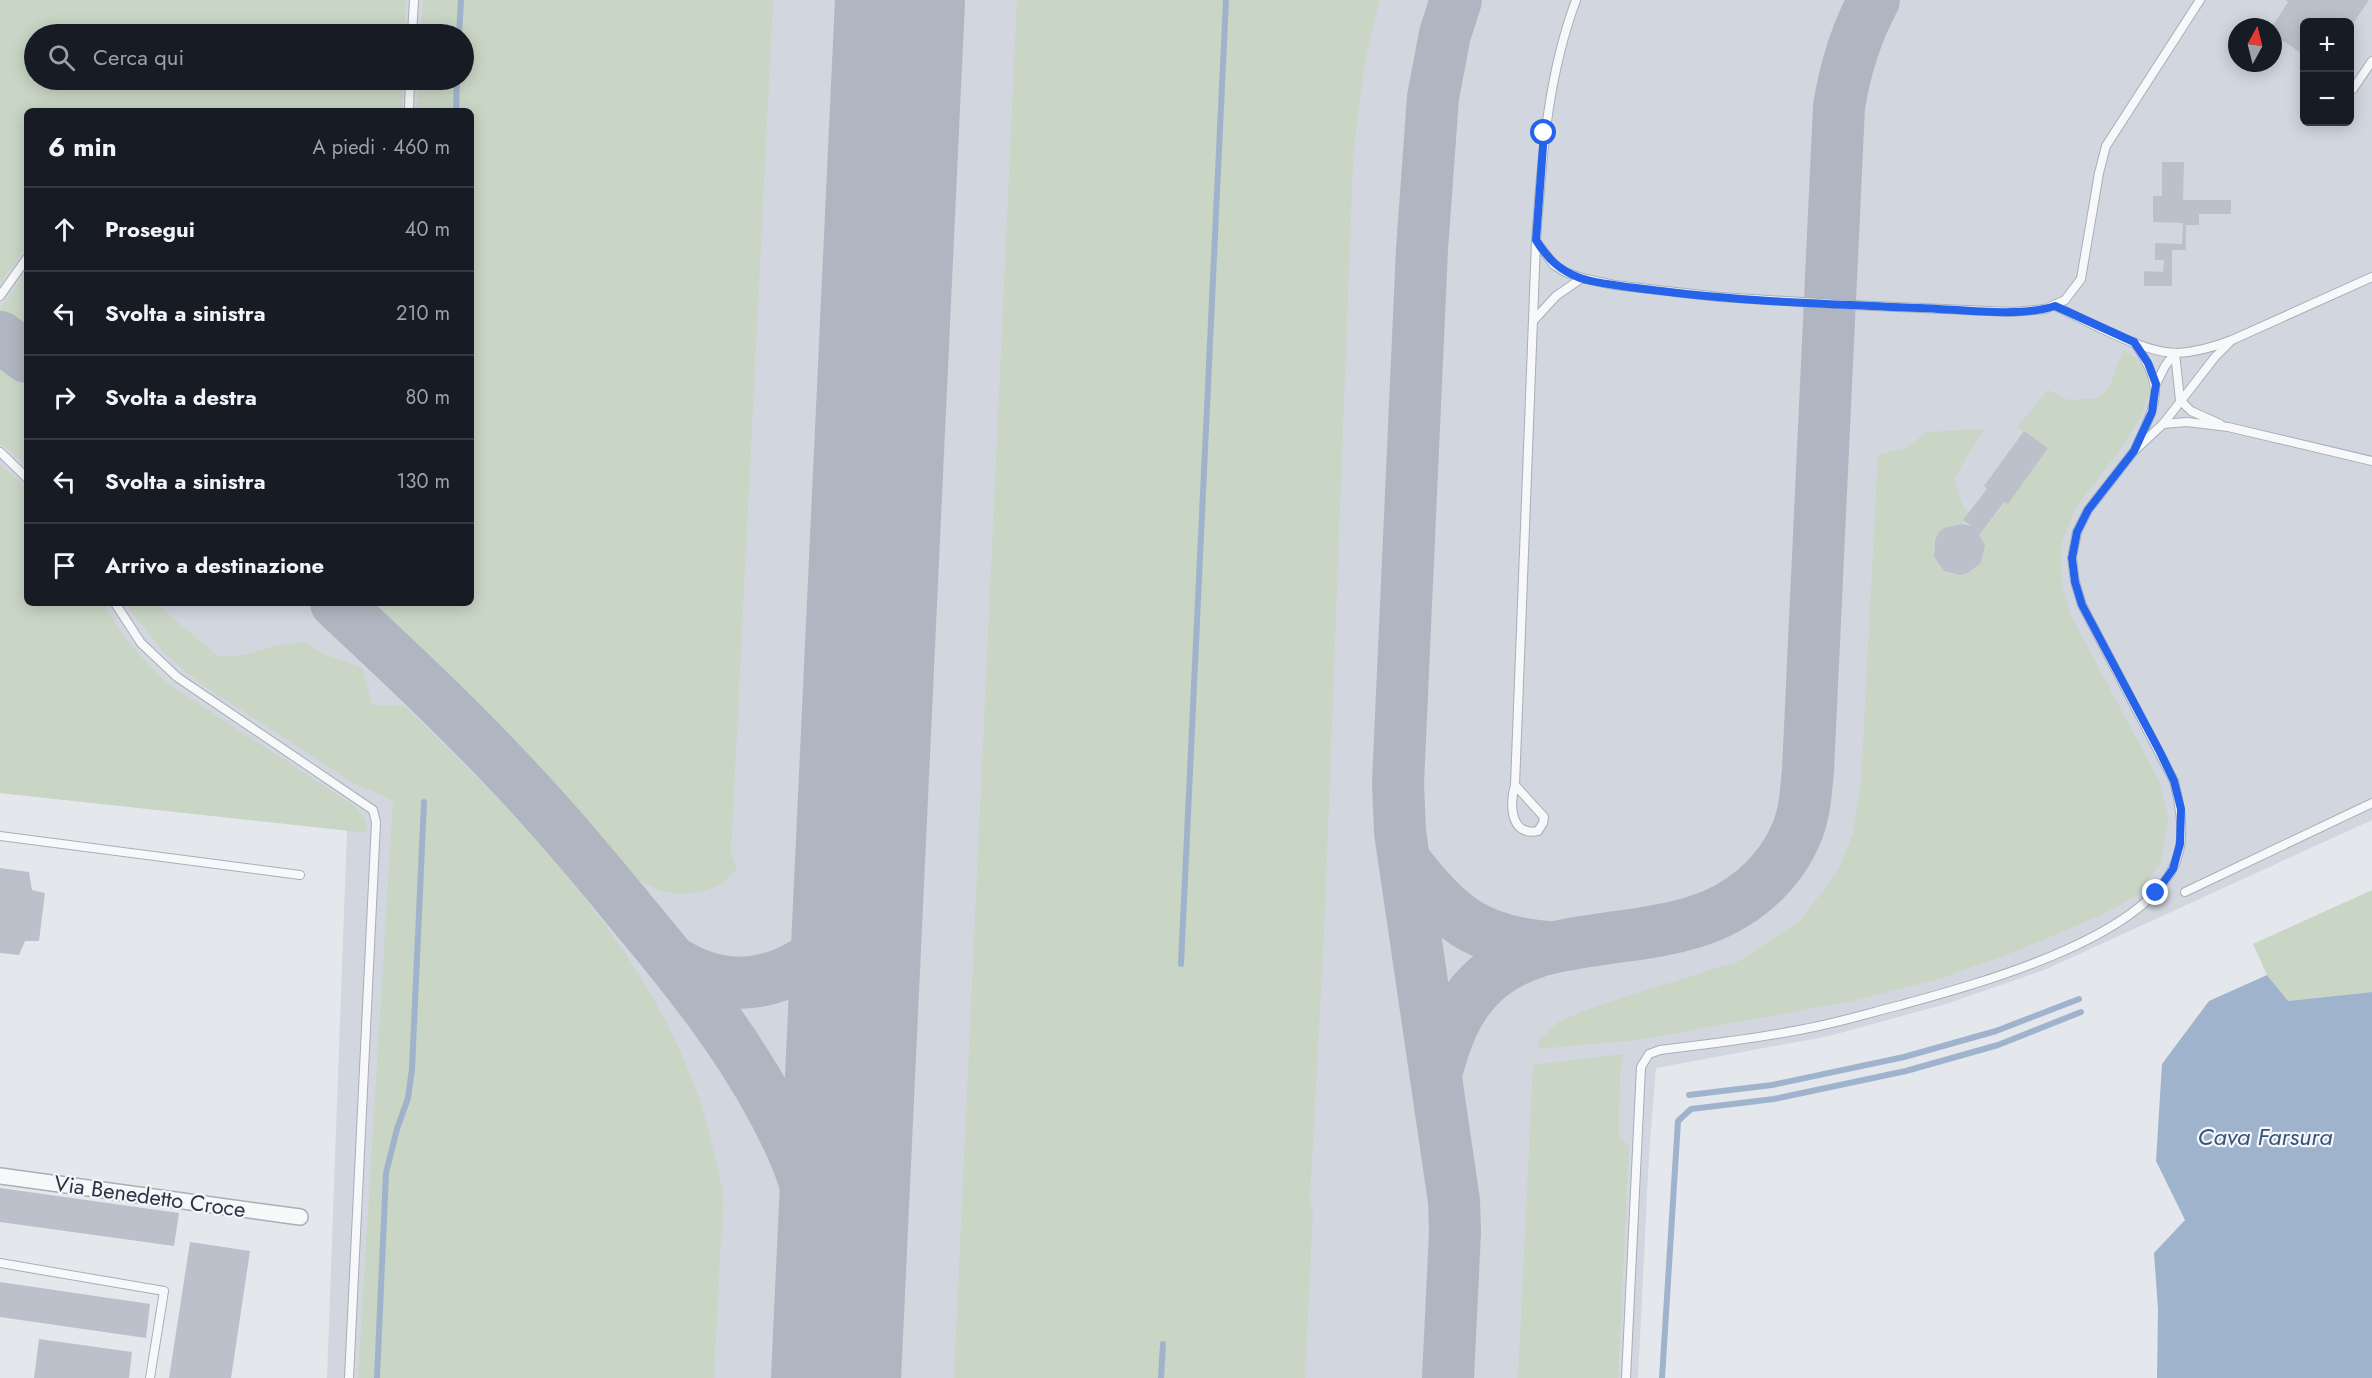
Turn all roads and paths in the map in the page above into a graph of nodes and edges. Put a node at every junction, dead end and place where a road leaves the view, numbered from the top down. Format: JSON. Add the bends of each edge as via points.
{"nodes":[{"id":1,"x":414,"y":0,"type":"edge"},
{"id":2,"x":1576,"y":0,"type":"edge"},
{"id":3,"x":2200,"y":0,"type":"edge"},
{"id":4,"x":413,"y":24,"type":"edge"},
{"id":5,"x":2372,"y":60,"type":"edge"},
{"id":6,"x":2354,"y":87,"type":"edge"},
{"id":7,"x":410,"y":90,"type":"edge"},
{"id":8,"x":409,"y":108,"type":"edge"},
{"id":9,"x":1536,"y":240,"type":"junction"},
{"id":10,"x":24,"y":262,"type":"edge"},
{"id":11,"x":2372,"y":277,"type":"edge"},
{"id":12,"x":1582,"y":278,"type":"junction"},
{"id":13,"x":0,"y":296,"type":"edge"},
{"id":14,"x":2055,"y":306,"type":"junction"},
{"id":15,"x":1534,"y":320,"type":"junction"},
{"id":16,"x":2232,"y":340,"type":"junction"},
{"id":17,"x":2134,"y":342,"type":"junction"},
{"id":18,"x":2175,"y":353,"type":"junction"},
{"id":19,"x":2156,"y":384,"type":"junction"},
{"id":20,"x":2180,"y":400,"type":"junction"},
{"id":21,"x":2163,"y":424,"type":"junction"},
{"id":22,"x":2228,"y":428,"type":"junction"},
{"id":23,"x":2134,"y":451,"type":"junction"},
{"id":24,"x":0,"y":452,"type":"edge"},
{"id":25,"x":2372,"y":460,"type":"edge"},
{"id":26,"x":24,"y":475,"type":"edge"},
{"id":27,"x":117,"y":606,"type":"edge"},
{"id":28,"x":1515,"y":785,"type":"junction"},
{"id":29,"x":2372,"y":803,"type":"edge"},
{"id":30,"x":0,"y":836,"type":"edge"},
{"id":31,"x":300,"y":875,"type":"dead end"},
{"id":32,"x":2185,"y":892,"type":"dead end"},
{"id":33,"x":0,"y":1176,"type":"edge"},
{"id":34,"x":300,"y":1217,"type":"dead end"},
{"id":35,"x":0,"y":1263,"type":"edge"},
{"id":36,"x":150,"y":1378,"type":"edge"},
{"id":37,"x":349,"y":1378,"type":"edge"},
{"id":38,"x":1626,"y":1378,"type":"edge"}],
"edges":[{"from":1,"to":4,"type":"lane"},
{"from":2,"to":9,"type":"lane","via":[[1553,78],[1544,133]]},
{"from":3,"to":14,"type":"lane","via":[[2106,146],[2081,279],[2066,300]]},
{"from":5,"to":6,"type":"lane"},
{"from":7,"to":8,"type":"lane"},
{"from":9,"to":12,"type":"lane","via":[[1554,265]]},
{"from":9,"to":15,"type":"lane"},
{"from":10,"to":13,"type":"lane"},
{"from":11,"to":16,"type":"lane"},
{"from":12,"to":14,"type":"lane","via":[[1720,297],[1851,305],[2013,312]]},
{"from":12,"to":15,"type":"lane","via":[[1556,296]]},
{"from":14,"to":17,"type":"lane"},
{"from":15,"to":28,"type":"lane"},
{"from":16,"to":18,"type":"lane","via":[[2211,348]]},
{"from":16,"to":20,"type":"lane"},
{"from":17,"to":18,"type":"lane"},
{"from":17,"to":19,"type":"lane"},
{"from":18,"to":19,"type":"lane"},
{"from":18,"to":20,"type":"lane"},
{"from":19,"to":23,"type":"lane","via":[[2152,412]]},
{"from":20,"to":21,"type":"lane"},
{"from":20,"to":22,"type":"lane","via":[[2191,411]]},
{"from":21,"to":22,"type":"lane","via":[[2187,422]]},
{"from":21,"to":23,"type":"lane"},
{"from":22,"to":25,"type":"lane"},
{"from":23,"to":38,"type":"lane","via":[[2088,510],[2077,532],[2072,558],[2082,605],[2174,781],[2181,809],[2180,844],[2173,869],[2156,893],[2131,915],[2040,961],[1969,986],[1805,1029],[1649,1054],[1641,1067]]},
{"from":24,"to":26,"type":"lane"},
{"from":27,"to":37,"type":"lane","via":[[141,643],[177,677],[373,810],[376,822]]},
{"from":28,"to":28,"type":"lane","via":[[1541,812],[1544,823],[1538,831],[1522,828],[1514,817],[1511,804]]},
{"from":29,"to":32,"type":"lane"},
{"from":30,"to":31,"type":"lane"},
{"from":33,"to":34,"type":"street","name":"Via Benedetto Croce"},
{"from":35,"to":36,"type":"lane","via":[[164,1291]]}]}
